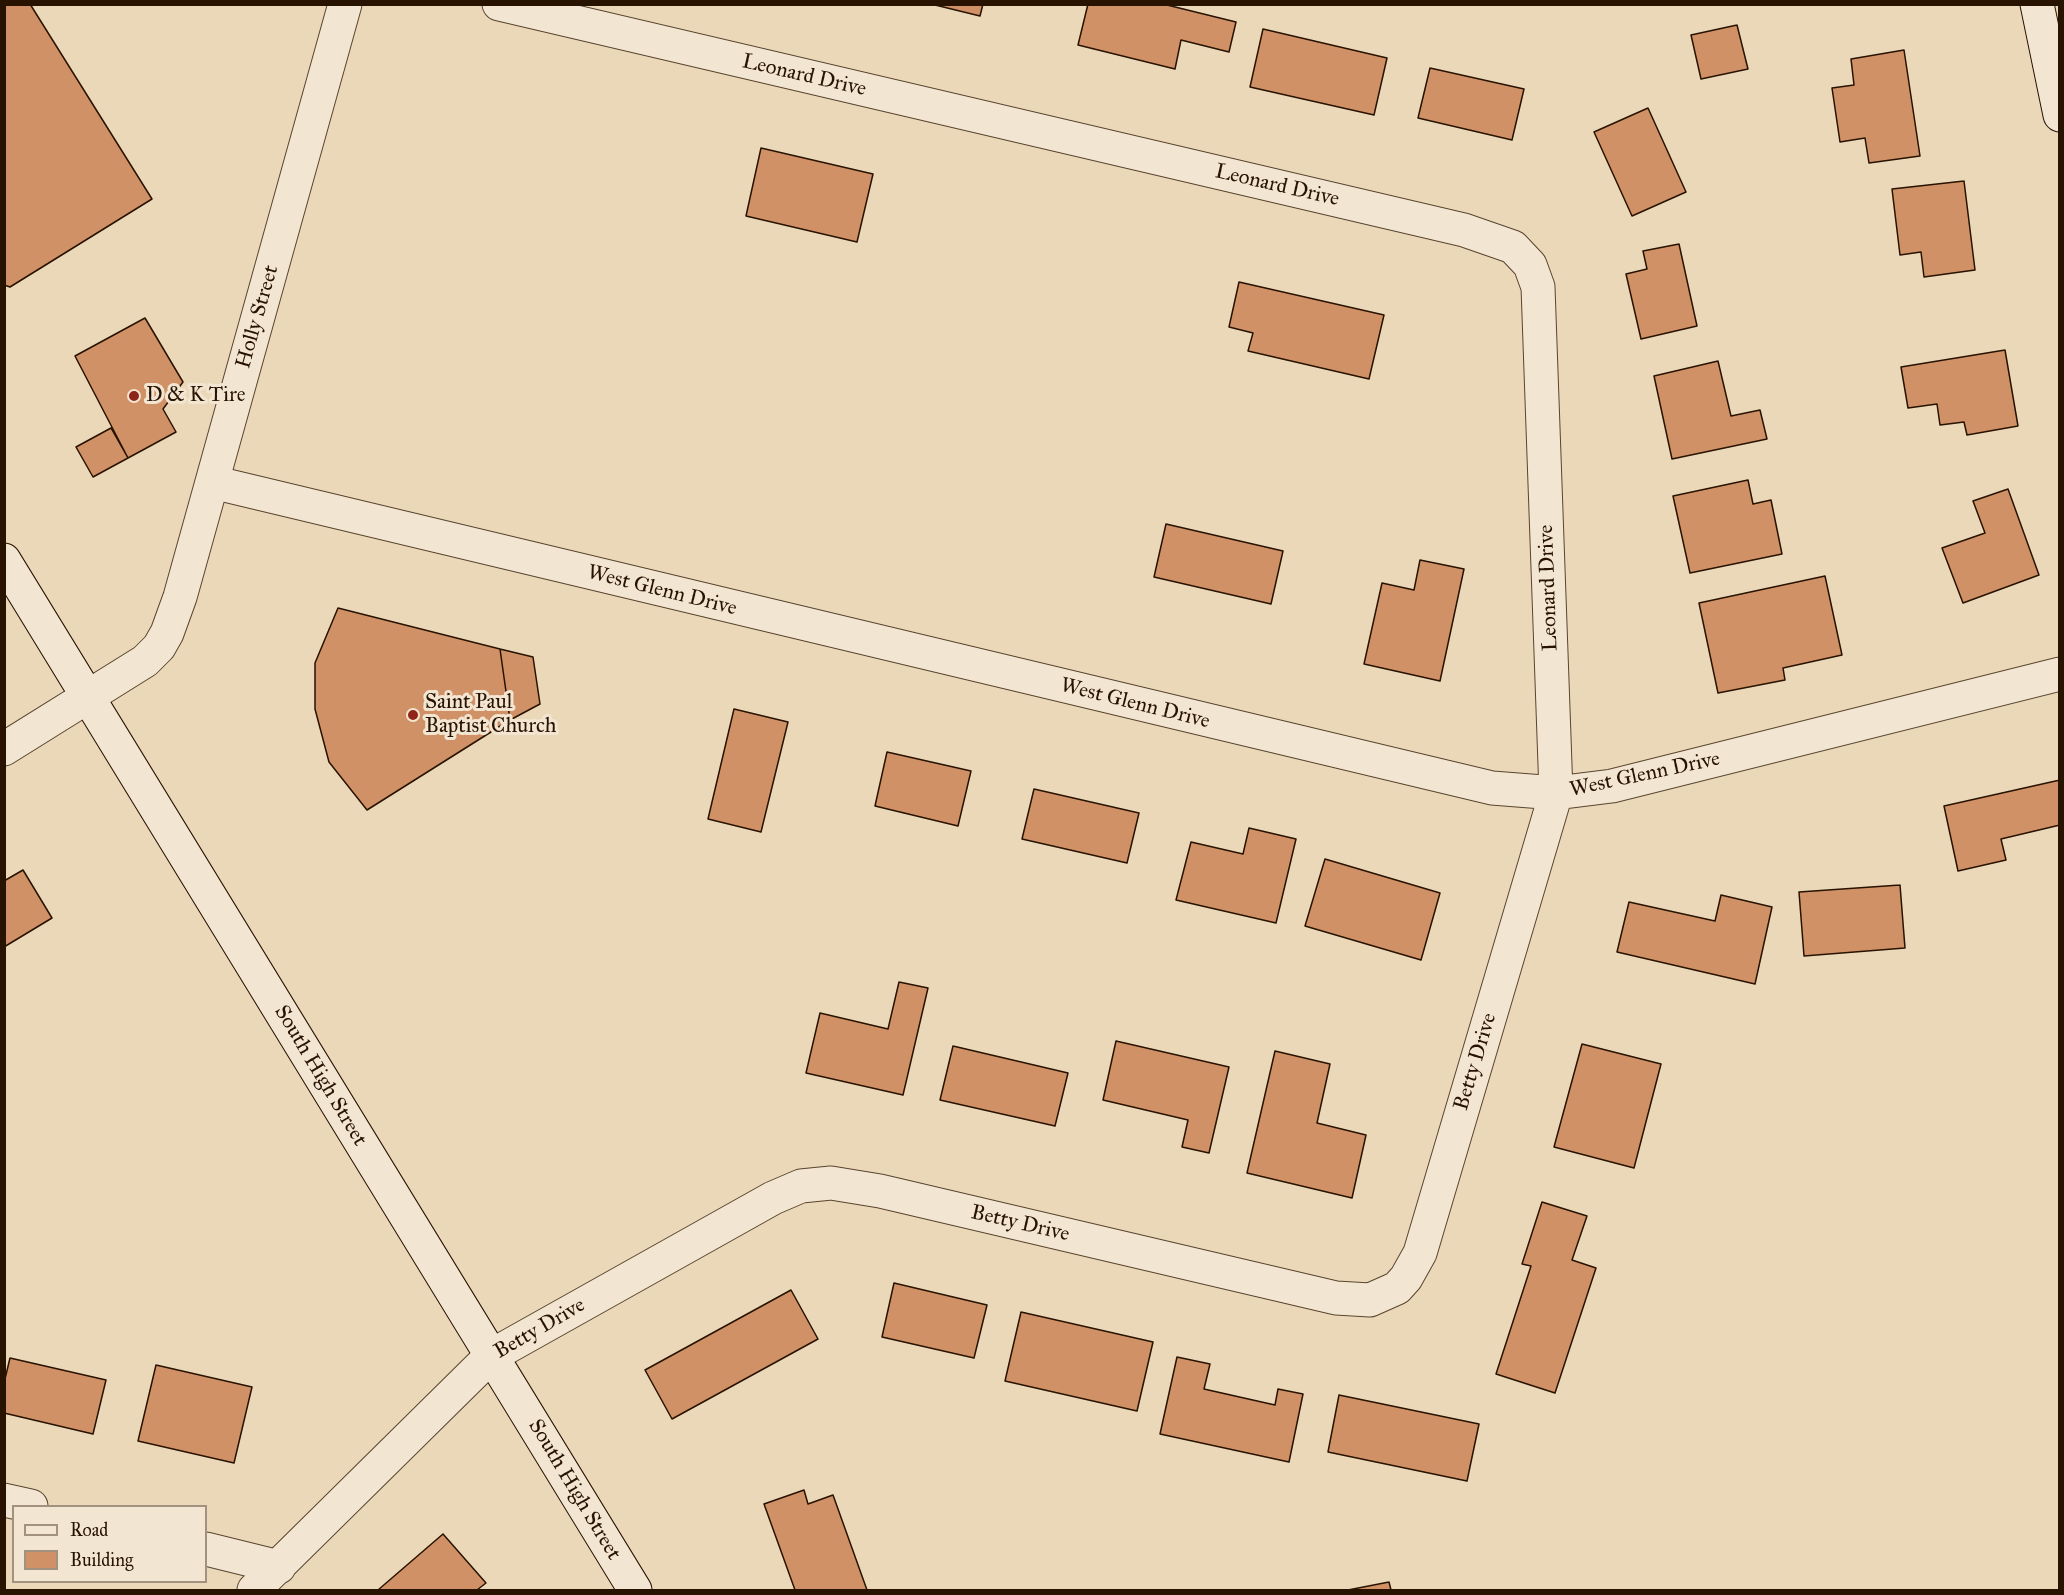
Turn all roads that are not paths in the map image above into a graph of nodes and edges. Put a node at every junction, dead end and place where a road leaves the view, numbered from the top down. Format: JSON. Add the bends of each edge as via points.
{"nodes":[{"id":1,"x":345,"y":4,"type":"edge"},
{"id":2,"x":499,"y":4,"type":"edge"},
{"id":3,"x":2037,"y":4,"type":"edge"},
{"id":4,"x":2060,"y":115,"type":"edge"},
{"id":5,"x":212,"y":482,"type":"junction"},
{"id":6,"x":4,"y":561,"type":"edge"},
{"id":7,"x":2060,"y":674,"type":"edge"},
{"id":8,"x":88,"y":697,"type":"junction"},
{"id":9,"x":4,"y":749,"type":"edge"},
{"id":10,"x":1556,"y":793,"type":"junction"},
{"id":11,"x":491,"y":1356,"type":"junction"},
{"id":12,"x":4,"y":1500,"type":"edge"},
{"id":13,"x":26,"y":1505,"type":"edge"},
{"id":14,"x":207,"y":1549,"type":"edge"},
{"id":15,"x":279,"y":1567,"type":"junction"},
{"id":16,"x":254,"y":1590,"type":"edge"},
{"id":17,"x":635,"y":1590,"type":"edge"}],
"edges":[{"from":1,"to":5,"type":"street","name":"Holly Street"},
{"from":2,"to":10,"type":"street","name":"Leonard Drive","via":[[1464,230],[1513,247],[1530,264],[1538,287]]},
{"from":3,"to":4,"type":"street"},
{"from":5,"to":8,"type":"street","name":"Holly Street","via":[[164,640],[145,661]]},
{"from":5,"to":10,"type":"street","name":"West Glenn Drive","via":[[1439,777],[1492,788]]},
{"from":6,"to":8,"type":"street","name":"South High Street"},
{"from":7,"to":10,"type":"street","name":"West Glenn Drive","via":[[1638,781]]},
{"from":8,"to":9,"type":"street","name":"Holly Street"},
{"from":8,"to":11,"type":"street","name":"South High Street"},
{"from":10,"to":11,"type":"street","name":"Betty Drive","via":[[1420,1253],[1406,1278],[1384,1295],[1355,1301],[1336,1298],[880,1191],[815,1184],[773,1198]]},
{"from":11,"to":15,"type":"street","name":"Betty Drive"},
{"from":11,"to":17,"type":"street","name":"South High Street"},
{"from":12,"to":13,"type":"street"},
{"from":14,"to":15,"type":"street"},
{"from":15,"to":16,"type":"street","name":"Betty Drive"}]}
